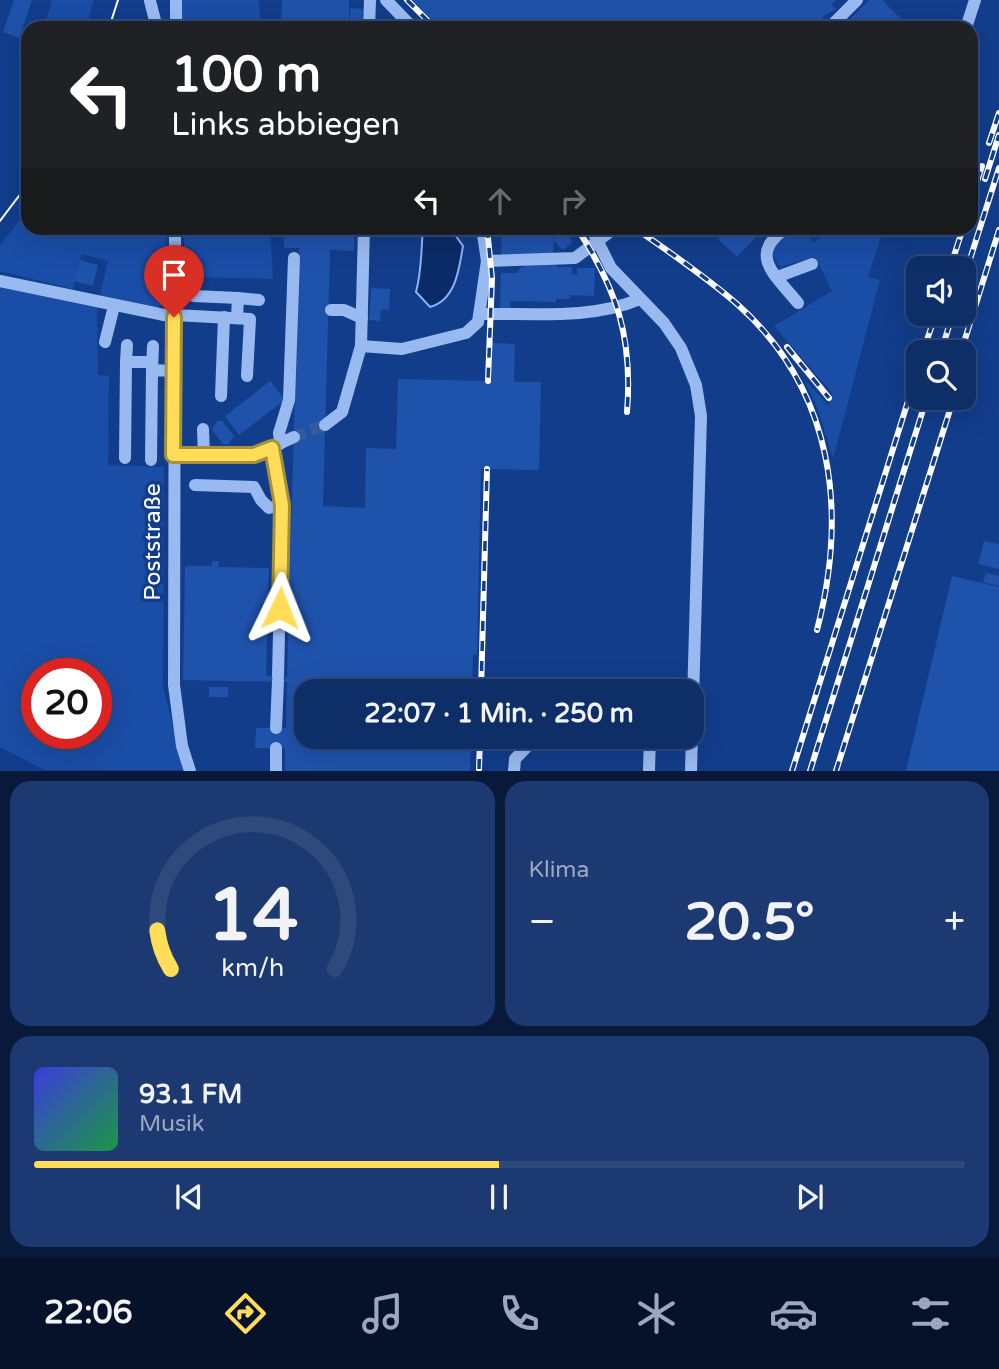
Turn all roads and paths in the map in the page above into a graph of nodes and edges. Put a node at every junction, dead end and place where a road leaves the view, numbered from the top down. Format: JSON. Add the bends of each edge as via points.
{"nodes":[{"id":1,"x":176,"y":0,"type":"edge"},
{"id":2,"x":370,"y":0,"type":"edge"},
{"id":3,"x":386,"y":0,"type":"edge"},
{"id":4,"x":857,"y":0,"type":"edge"},
{"id":5,"x":975,"y":0,"type":"edge"},
{"id":6,"x":150,"y":1,"type":"edge"},
{"id":7,"x":155,"y":21,"type":"edge"},
{"id":8,"x":176,"y":21,"type":"edge"},
{"id":9,"x":369,"y":21,"type":"edge"},
{"id":10,"x":405,"y":21,"type":"edge"},
{"id":11,"x":836,"y":21,"type":"edge"},
{"id":12,"x":968,"y":21,"type":"edge"},
{"id":13,"x":175,"y":235,"type":"edge"},
{"id":14,"x":364,"y":235,"type":"edge"},
{"id":15,"x":483,"y":235,"type":"edge"},
{"id":16,"x":596,"y":235,"type":"edge"},
{"id":17,"x":606,"y":235,"type":"edge"},
{"id":18,"x":775,"y":235,"type":"edge"},
{"id":19,"x":600,"y":240,"type":"junction"},
{"id":20,"x":294,"y":258,"type":"dead end"},
{"id":21,"x":486,"y":261,"type":"junction"},
{"id":22,"x":812,"y":264,"type":"dead end"},
{"id":23,"x":777,"y":277,"type":"junction"},
{"id":24,"x":0,"y":281,"type":"edge"},
{"id":25,"x":194,"y":296,"type":"dead end"},
{"id":26,"x":238,"y":298,"type":"junction"},
{"id":27,"x":640,"y":299,"type":"junction"},
{"id":28,"x":259,"y":300,"type":"dead end"},
{"id":29,"x":798,"y":303,"type":"dead end"},
{"id":30,"x":114,"y":306,"type":"junction"},
{"id":31,"x":331,"y":310,"type":"dead end"},
{"id":32,"x":480,"y":314,"type":"junction"},
{"id":33,"x":174,"y":316,"type":"junction"},
{"id":34,"x":230,"y":318,"type":"junction"},
{"id":35,"x":362,"y":318,"type":"junction"},
{"id":36,"x":105,"y":342,"type":"dead end"},
{"id":37,"x":127,"y":345,"type":"dead end"},
{"id":38,"x":153,"y":346,"type":"dead end"},
{"id":39,"x":361,"y":346,"type":"junction"},
{"id":40,"x":127,"y":362,"type":"junction"},
{"id":41,"x":152,"y":366,"type":"junction"},
{"id":42,"x":173,"y":371,"type":"junction"},
{"id":43,"x":247,"y":376,"type":"dead end"},
{"id":44,"x":221,"y":396,"type":"dead end"},
{"id":45,"x":325,"y":425,"type":"tunnel mouth"},
{"id":46,"x":203,"y":429,"type":"dead end"},
{"id":47,"x":294,"y":437,"type":"tunnel mouth"},
{"id":48,"x":276,"y":446,"type":"junction"},
{"id":49,"x":173,"y":455,"type":"junction"},
{"id":50,"x":204,"y":455,"type":"junction"},
{"id":51,"x":125,"y":458,"type":"dead end"},
{"id":52,"x":151,"y":460,"type":"dead end"},
{"id":53,"x":194,"y":485,"type":"dead end"},
{"id":54,"x":282,"y":505,"type":"junction"},
{"id":55,"x":693,"y":679,"type":"edge"},
{"id":56,"x":276,"y":728,"type":"dead end"},
{"id":57,"x":276,"y":748,"type":"dead end"},
{"id":58,"x":525,"y":749,"type":"edge"},
{"id":59,"x":650,"y":749,"type":"edge"},
{"id":60,"x":692,"y":749,"type":"edge"},
{"id":61,"x":190,"y":771,"type":"edge"},
{"id":62,"x":276,"y":771,"type":"edge"},
{"id":63,"x":514,"y":771,"type":"edge"},
{"id":64,"x":649,"y":771,"type":"edge"},
{"id":65,"x":691,"y":771,"type":"edge"}],
"edges":[{"from":1,"to":8,"type":"street"},
{"from":2,"to":9,"type":"street"},
{"from":3,"to":10,"type":"street"},
{"from":4,"to":11,"type":"street"},
{"from":5,"to":12,"type":"street"},
{"from":6,"to":7,"type":"street"},
{"from":13,"to":33,"type":"street","name":"Poststraße"},
{"from":14,"to":35,"type":"street"},
{"from":15,"to":21,"type":"street"},
{"from":16,"to":19,"type":"street"},
{"from":17,"to":19,"type":"street"},
{"from":18,"to":23,"type":"street","via":[[765,248],[767,262]]},
{"from":19,"to":21,"type":"street","via":[[583,254],[563,260]]},
{"from":19,"to":27,"type":"street","via":[[611,268]]},
{"from":20,"to":48,"type":"street","via":[[289,400]]},
{"from":21,"to":32,"type":"street"},
{"from":22,"to":23,"type":"street"},
{"from":23,"to":29,"type":"street"},
{"from":24,"to":30,"type":"street"},
{"from":25,"to":26,"type":"street"},
{"from":26,"to":28,"type":"street"},
{"from":26,"to":34,"type":"street"},
{"from":27,"to":32,"type":"street","via":[[619,308],[582,313]]},
{"from":27,"to":55,"type":"street","via":[[681,348],[696,385],[701,416]]},
{"from":30,"to":33,"type":"street"},
{"from":30,"to":36,"type":"street"},
{"from":31,"to":35,"type":"street"},
{"from":32,"to":39,"type":"street","via":[[466,333],[402,348]]},
{"from":33,"to":34,"type":"street"},
{"from":33,"to":42,"type":"street","name":"Poststraße"},
{"from":34,"to":43,"type":"street","via":[[250,319]]},
{"from":34,"to":44,"type":"street"},
{"from":35,"to":39,"type":"street"},
{"from":37,"to":40,"type":"street"},
{"from":38,"to":41,"type":"street"},
{"from":39,"to":45,"type":"street","via":[[342,412]]},
{"from":40,"to":41,"type":"street"},
{"from":40,"to":51,"type":"street"},
{"from":41,"to":42,"type":"street"},
{"from":41,"to":52,"type":"street"},
{"from":42,"to":49,"type":"street","name":"Poststraße"},
{"from":46,"to":50,"type":"street"},
{"from":47,"to":48,"type":"street"},
{"from":48,"to":50,"type":"street","via":[[254,455]]},
{"from":48,"to":54,"type":"street"},
{"from":49,"to":50,"type":"street"},
{"from":49,"to":61,"type":"street","name":"Poststraße","via":[[174,685]]},
{"from":53,"to":54,"type":"street","via":[[254,486],[269,508]]},
{"from":54,"to":56,"type":"street"},
{"from":57,"to":62,"type":"street"},
{"from":58,"to":63,"type":"street","via":[[515,759]]},
{"from":59,"to":64,"type":"street"},
{"from":60,"to":65,"type":"street"}]}
